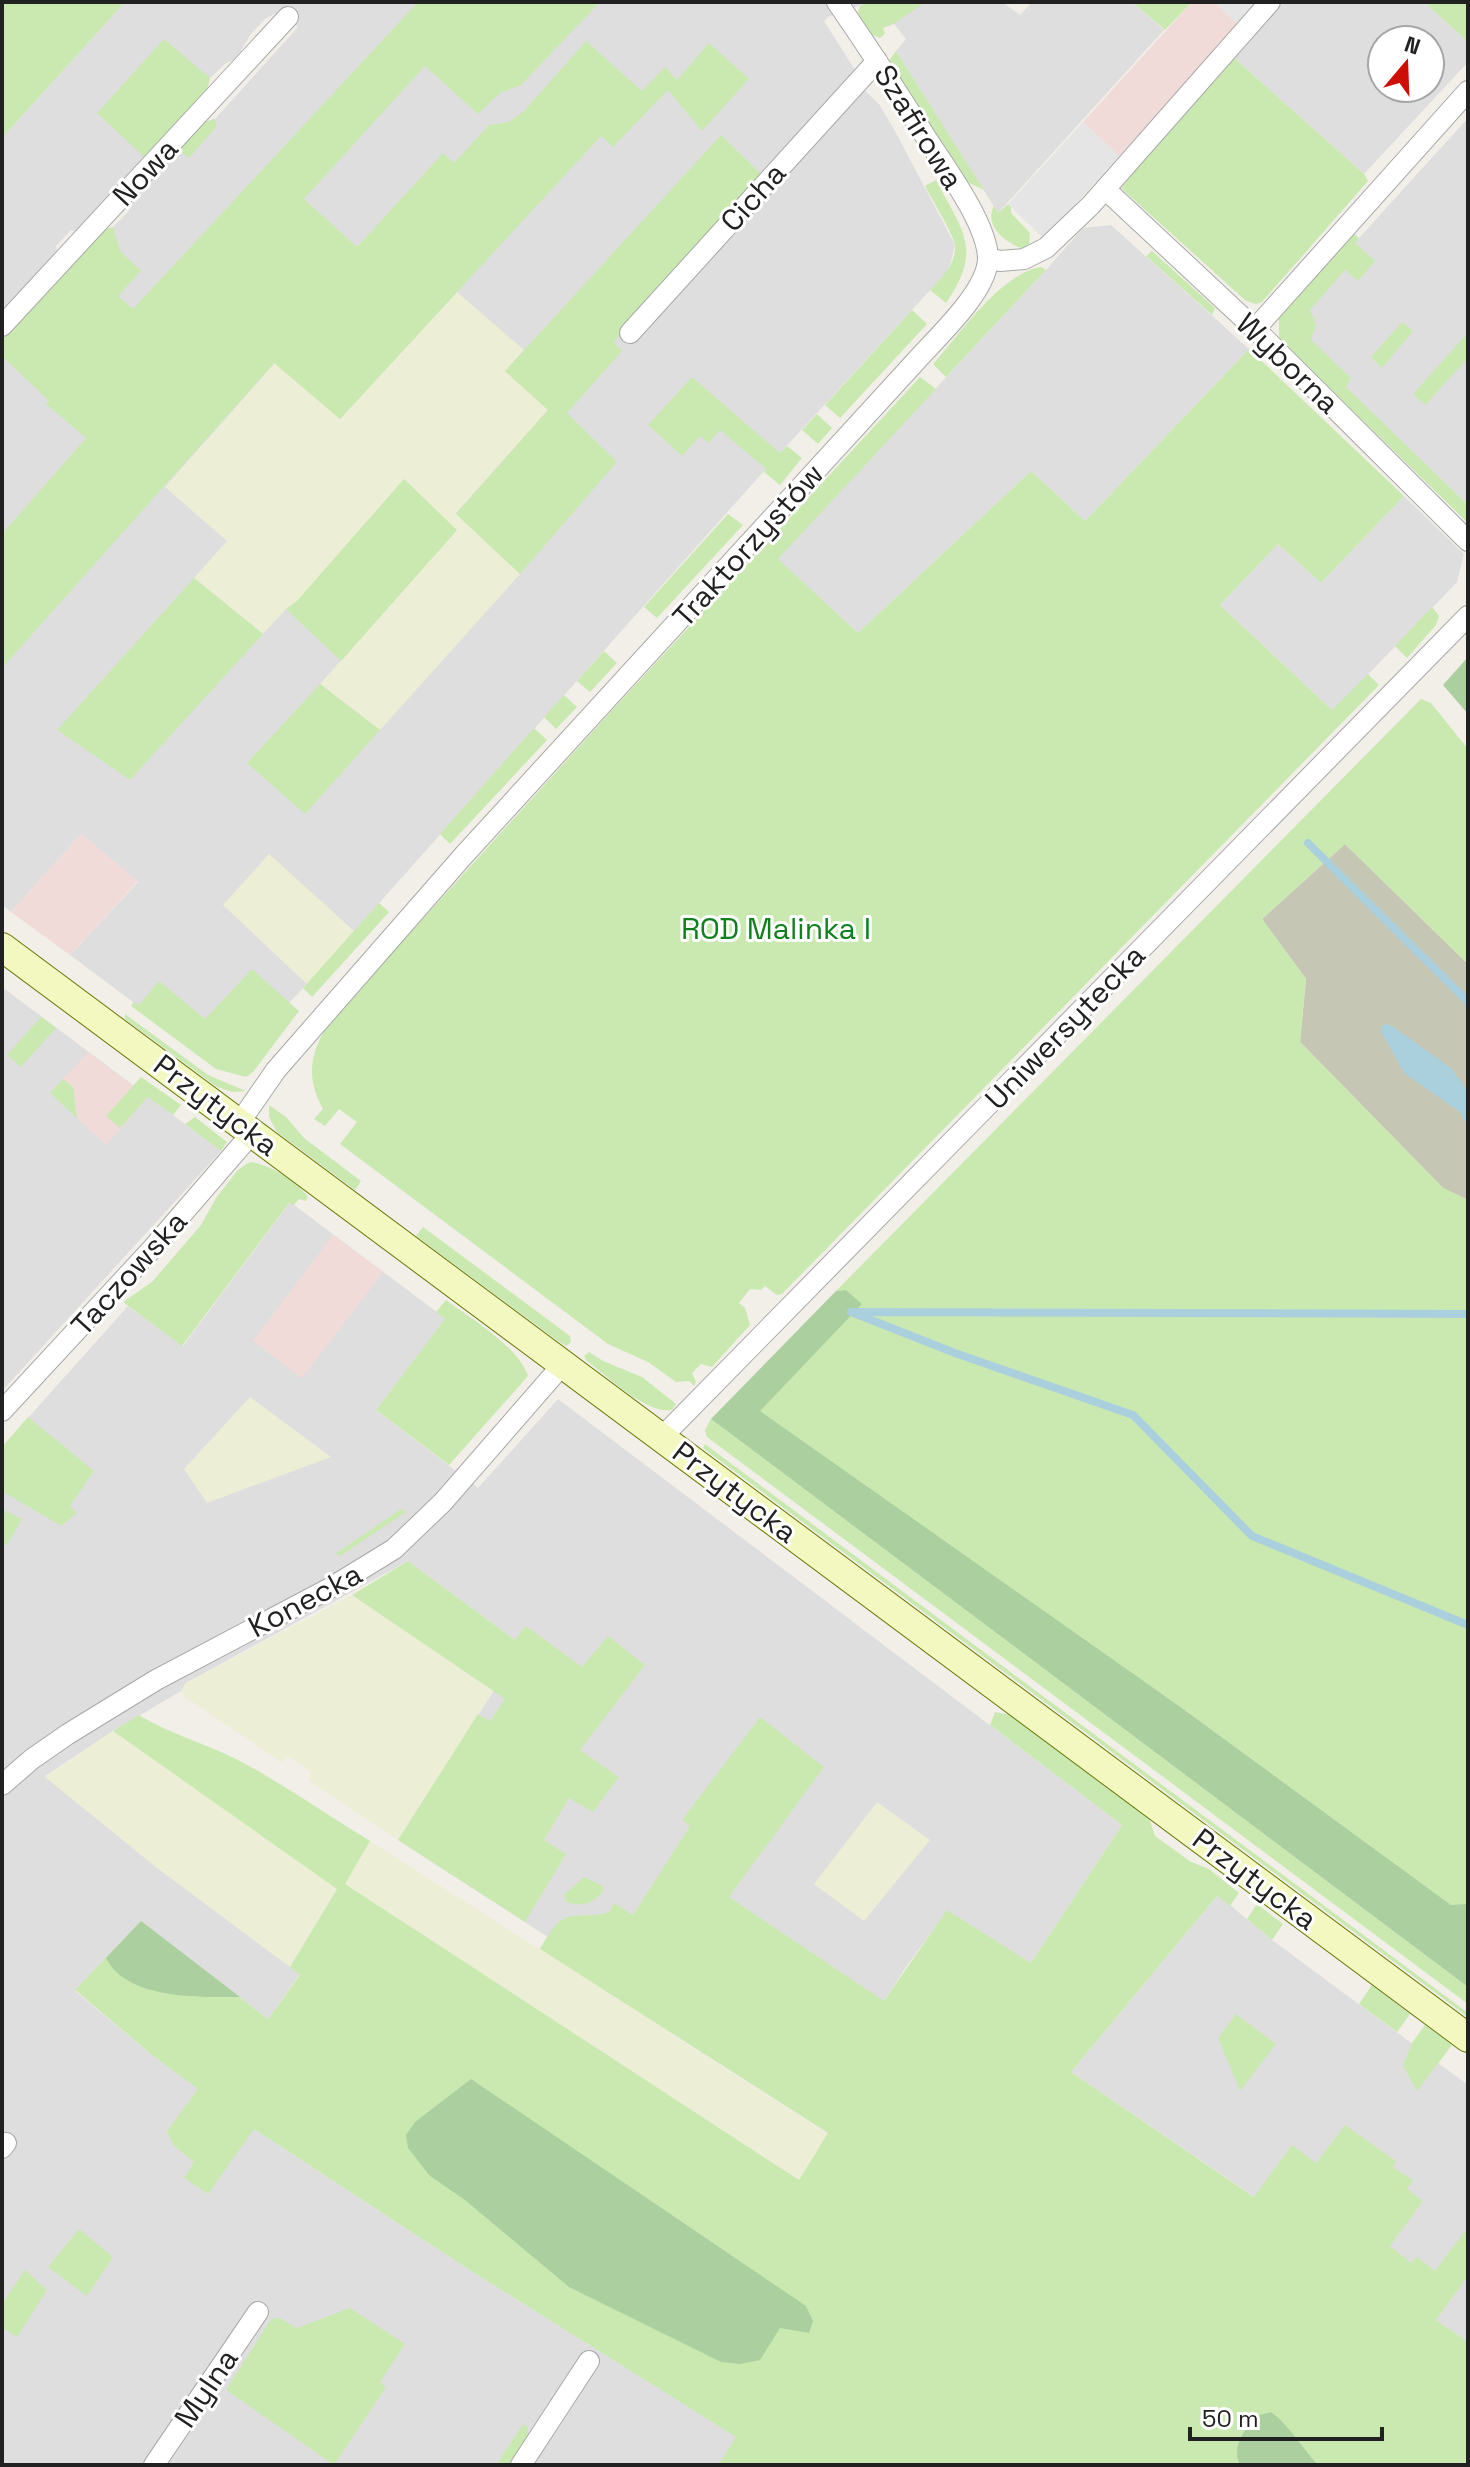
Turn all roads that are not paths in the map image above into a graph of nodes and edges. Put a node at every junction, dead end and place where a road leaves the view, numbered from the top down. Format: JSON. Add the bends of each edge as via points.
{"nodes":[{"id":1,"x":837,"y":2,"type":"edge"},
{"id":2,"x":1270,"y":2,"type":"edge"},
{"id":3,"x":288,"y":17,"type":"dead end"},
{"id":4,"x":877,"y":61,"type":"junction"},
{"id":5,"x":1468,"y":91,"type":"edge"},
{"id":6,"x":1105,"y":189,"type":"junction"},
{"id":7,"x":988,"y":258,"type":"junction"},
{"id":8,"x":2,"y":326,"type":"edge"},
{"id":9,"x":1255,"y":329,"type":"junction"},
{"id":10,"x":630,"y":333,"type":"dead end"},
{"id":11,"x":1468,"y":541,"type":"edge"},
{"id":12,"x":1468,"y":616,"type":"edge"},
{"id":13,"x":2,"y":947,"type":"edge"},
{"id":14,"x":246,"y":1127,"type":"junction"},
{"id":15,"x":564,"y":1363,"type":"junction"},
{"id":16,"x":2,"y":1411,"type":"edge"},
{"id":17,"x":662,"y":1437,"type":"junction"},
{"id":18,"x":2,"y":1785,"type":"edge"},
{"id":19,"x":1468,"y":2038,"type":"edge"},
{"id":20,"x":258,"y":2312,"type":"dead end"},
{"id":21,"x":589,"y":2361,"type":"dead end"},
{"id":22,"x":154,"y":2465,"type":"edge"},
{"id":23,"x":521,"y":2465,"type":"edge"}],
"edges":[{"from":1,"to":4,"type":"street","name":"Szafirowa"},
{"from":2,"to":6,"type":"street"},
{"from":3,"to":8,"type":"street","name":"Nowa"},
{"from":4,"to":7,"type":"street","name":"Szafirowa","via":[[958,187],[980,228]]},
{"from":4,"to":10,"type":"street","name":"Cicha"},
{"from":5,"to":9,"type":"street"},
{"from":6,"to":7,"type":"street","via":[[1036,254],[1012,261]]},
{"from":6,"to":9,"type":"street","name":"Wyborna"},
{"from":7,"to":14,"type":"street","name":"Traktorzystów","via":[[978,286],[959,313],[464,855],[276,1070]]},
{"from":9,"to":11,"type":"street","name":"Wyborna"},
{"from":12,"to":17,"type":"street","name":"Uniwersytecka"},
{"from":13,"to":14,"type":"main road","name":"Przytycka"},
{"from":14,"to":15,"type":"main road","name":"Przytycka"},
{"from":14,"to":16,"type":"street","name":"Taczowska","via":[[152,1249]]},
{"from":15,"to":17,"type":"main road","name":"Przytycka"},
{"from":15,"to":18,"type":"street","name":"Konecka","via":[[443,1502],[394,1549],[156,1680],[68,1734]]},
{"from":17,"to":19,"type":"main road","name":"Przytycka"},
{"from":20,"to":22,"type":"street","name":"Mylna"},
{"from":21,"to":23,"type":"street"}]}
